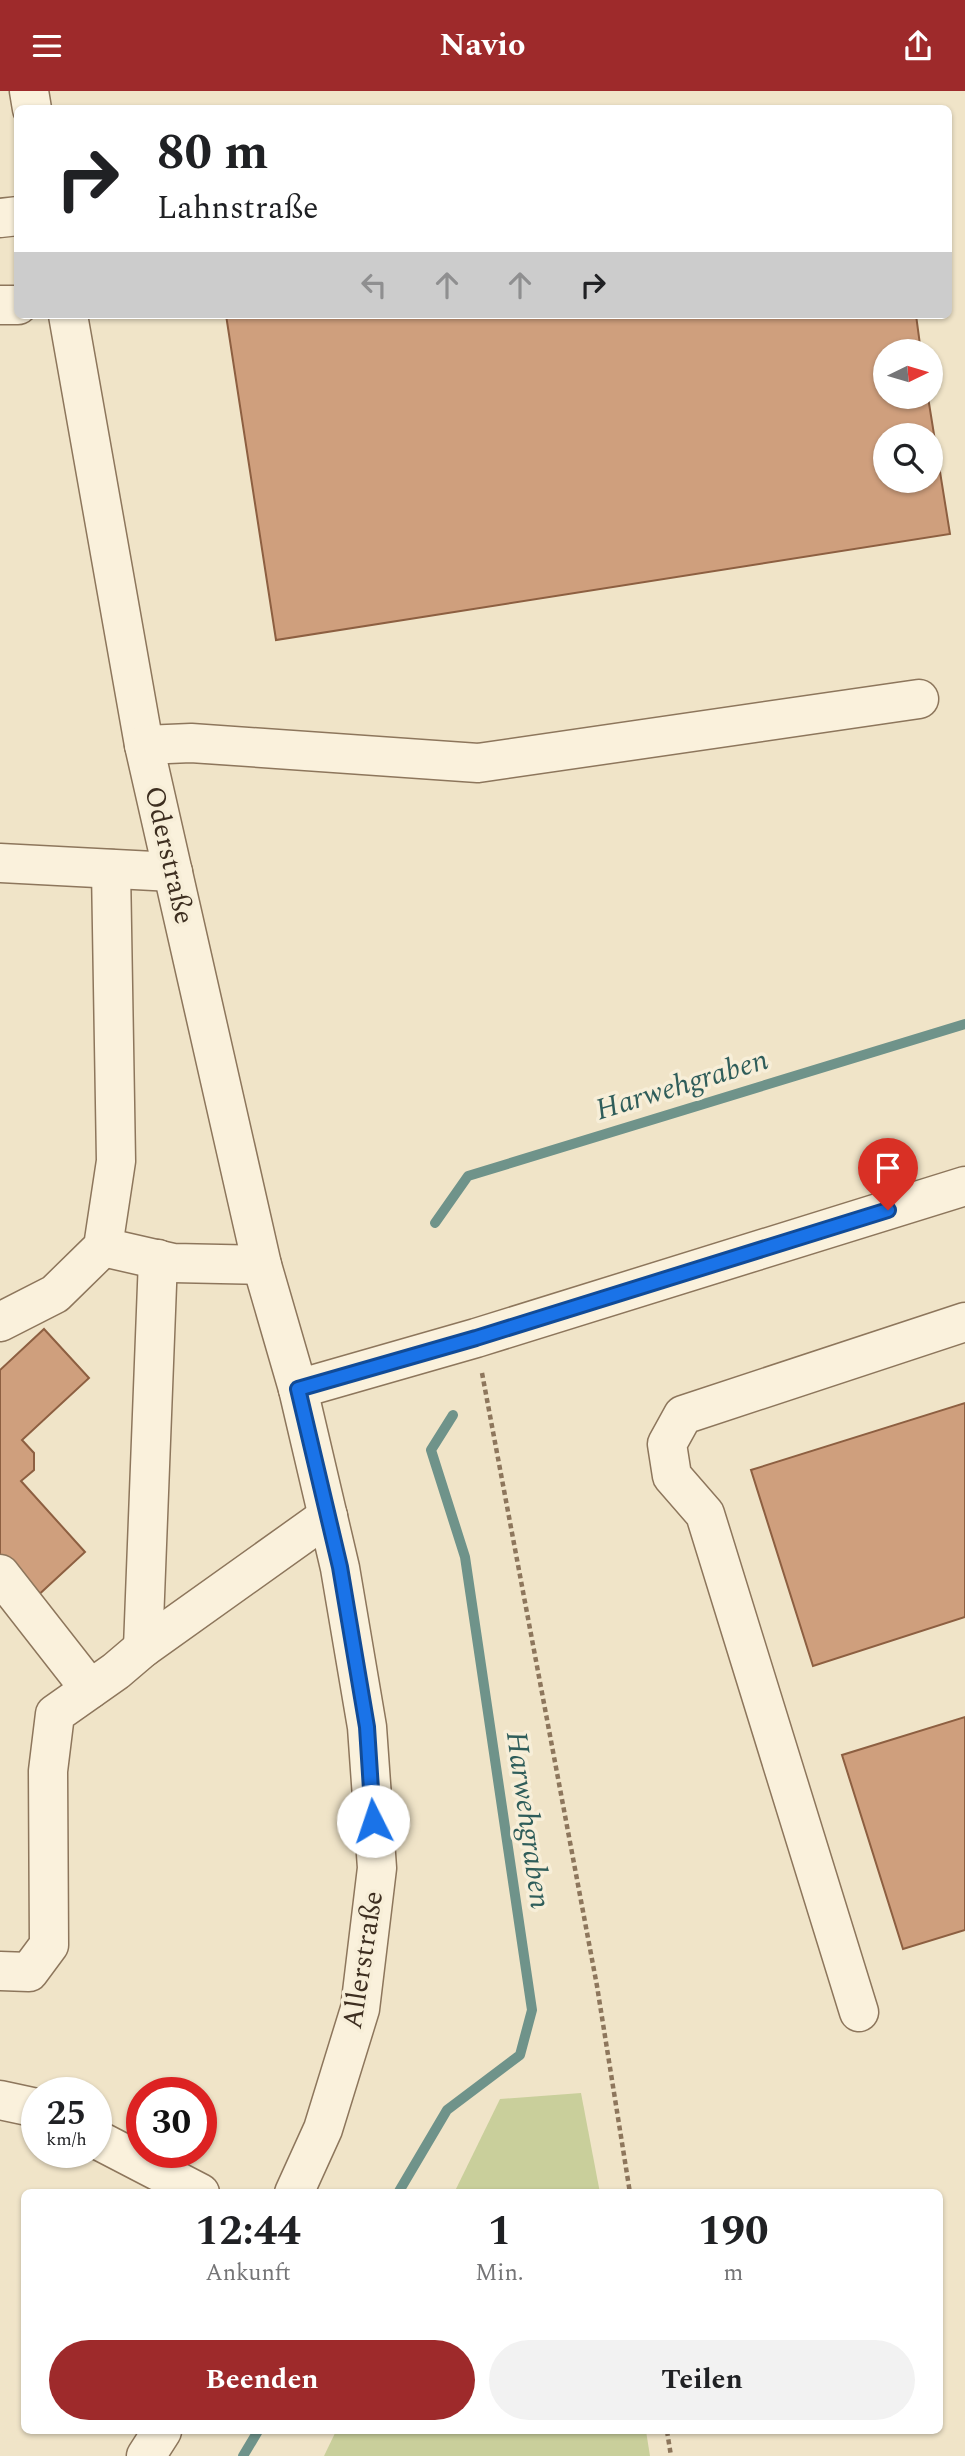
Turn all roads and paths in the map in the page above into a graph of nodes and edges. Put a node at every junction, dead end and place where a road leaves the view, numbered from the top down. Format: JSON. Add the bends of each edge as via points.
{"nodes":[{"id":1,"x":69,"y":319,"type":"edge"},
{"id":2,"x":919,"y":699,"type":"dead end"},
{"id":3,"x":144,"y":745,"type":"junction"},
{"id":4,"x":0,"y":863,"type":"edge"},
{"id":5,"x":111,"y":869,"type":"junction"},
{"id":6,"x":173,"y":872,"type":"junction"},
{"id":7,"x":965,"y":1185,"type":"edge"},
{"id":8,"x":103,"y":1247,"type":"junction"},
{"id":9,"x":158,"y":1259,"type":"junction"},
{"id":10,"x":262,"y":1265,"type":"junction"},
{"id":11,"x":0,"y":1322,"type":"edge"},
{"id":12,"x":965,"y":1322,"type":"edge"},
{"id":13,"x":476,"y":1338,"type":"junction"},
{"id":14,"x":298,"y":1389,"type":"junction"},
{"id":15,"x":328,"y":1516,"type":"junction"},
{"id":16,"x":0,"y":1574,"type":"edge"},
{"id":17,"x":143,"y":1648,"type":"junction"},
{"id":18,"x":90,"y":1689,"type":"junction"},
{"id":19,"x":0,"y":1971,"type":"edge"},
{"id":20,"x":859,"y":2012,"type":"dead end"},
{"id":21,"x":0,"y":2100,"type":"edge"},
{"id":22,"x":21,"y":2105,"type":"edge"},
{"id":23,"x":112,"y":2147,"type":"edge"},
{"id":24,"x":192,"y":2189,"type":"edge"},
{"id":25,"x":296,"y":2189,"type":"edge"},
{"id":26,"x":629,"y":2189,"type":"edge"},
{"id":27,"x":160,"y":2434,"type":"edge"},
{"id":28,"x":667,"y":2434,"type":"edge"},
{"id":29,"x":146,"y":2456,"type":"edge"},
{"id":30,"x":671,"y":2456,"type":"edge"}],
"edges":[{"from":1,"to":3,"type":"street","name":"Oderstraße"},
{"from":2,"to":3,"type":"street","via":[[478,763],[191,743]]},
{"from":3,"to":6,"type":"street","name":"Oderstraße"},
{"from":4,"to":5,"type":"street"},
{"from":5,"to":6,"type":"street"},
{"from":5,"to":8,"type":"street","via":[[116,1161]]},
{"from":6,"to":10,"type":"street","name":"Oderstraße"},
{"from":7,"to":13,"type":"street"},
{"from":8,"to":9,"type":"street"},
{"from":8,"to":11,"type":"street","via":[[55,1294]]},
{"from":9,"to":10,"type":"street"},
{"from":9,"to":17,"type":"street"},
{"from":10,"to":14,"type":"street","name":"Oderstraße"},
{"from":12,"to":20,"type":"street","via":[[683,1415],[667,1444],[672,1476],[705,1514]]},
{"from":13,"to":14,"type":"street"},
{"from":13,"to":26,"type":"path","via":[[597,1986]]},
{"from":14,"to":15,"type":"street","name":"Allerstraße"},
{"from":15,"to":17,"type":"street"},
{"from":15,"to":25,"type":"street","name":"Allerstraße","via":[[367,1727],[377,1868],[360,2009],[323,2129]]},
{"from":16,"to":18,"type":"street"},
{"from":17,"to":18,"type":"street"},
{"from":18,"to":19,"type":"street","via":[[55,1714],[48,1771],[49,1945],[29,1972]]},
{"from":21,"to":22,"type":"street"},
{"from":23,"to":24,"type":"street"},
{"from":27,"to":29,"type":"street"},
{"from":28,"to":30,"type":"path"}]}
